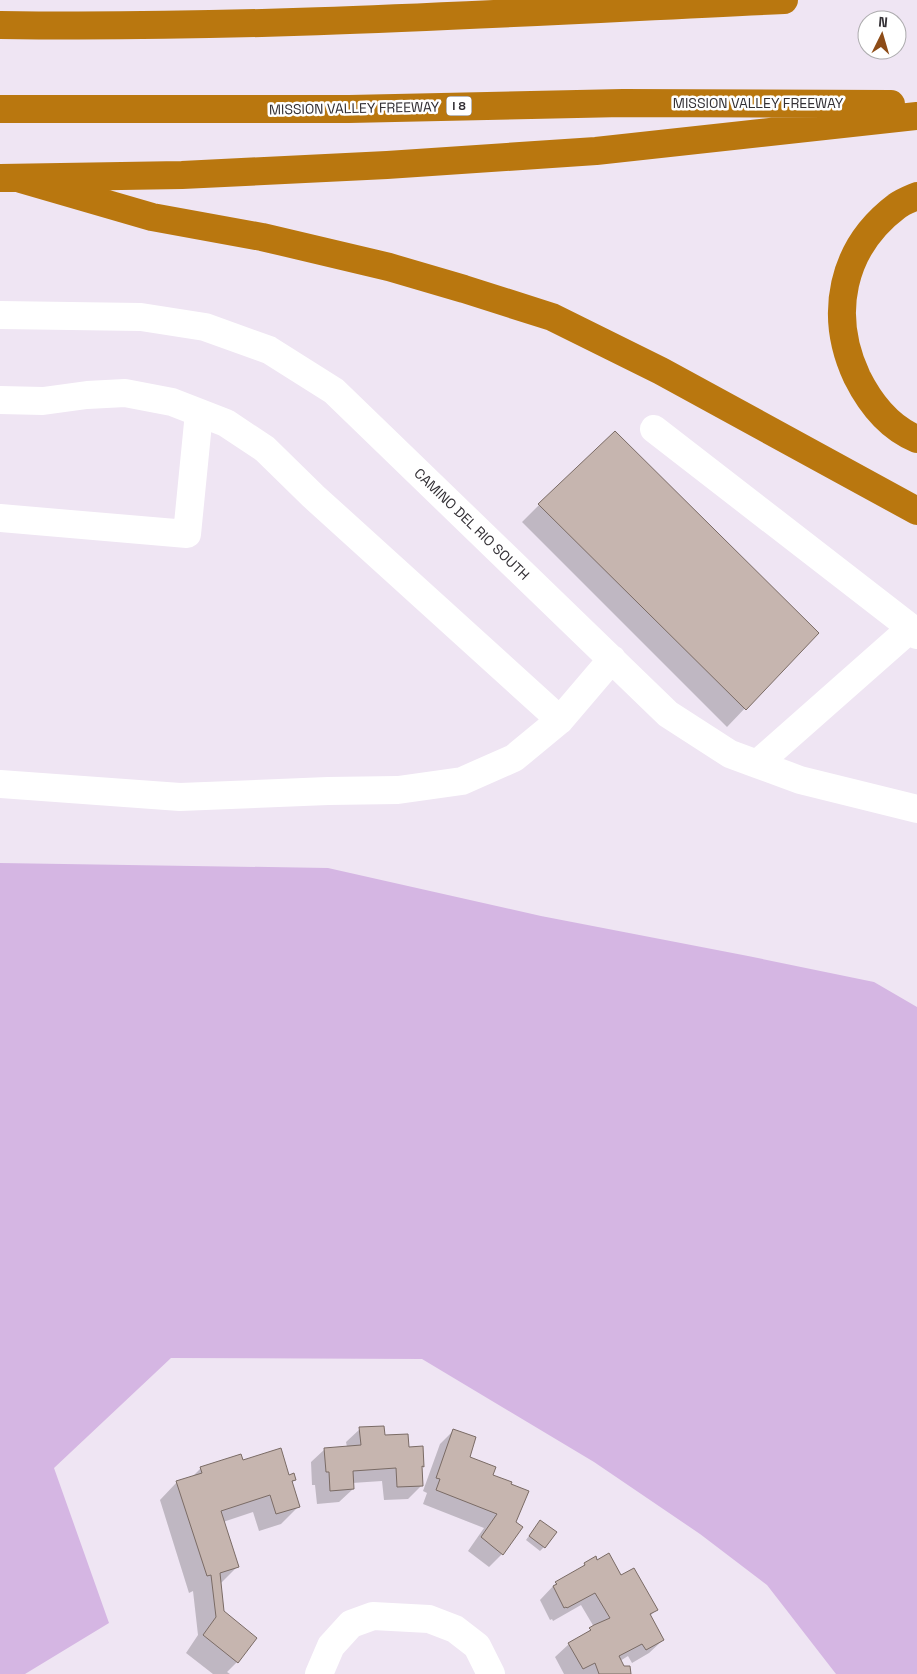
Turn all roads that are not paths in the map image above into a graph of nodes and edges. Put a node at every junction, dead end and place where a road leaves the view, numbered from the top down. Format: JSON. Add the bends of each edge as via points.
{"nodes":[{"id":1,"x":784,"y":0,"type":"edge"},
{"id":2,"x":0,"y":5,"type":"edge"},
{"id":3,"x":0,"y":25,"type":"edge"},
{"id":4,"x":74,"y":26,"type":"junction"},
{"id":5,"x":917,"y":104,"type":"edge"},
{"id":6,"x":0,"y":109,"type":"edge"},
{"id":7,"x":917,"y":116,"type":"edge"},
{"id":8,"x":11,"y":178,"type":"edge"},
{"id":9,"x":917,"y":196,"type":"edge"},
{"id":10,"x":0,"y":315,"type":"edge"},
{"id":11,"x":0,"y":400,"type":"edge"},
{"id":12,"x":199,"y":413,"type":"junction"},
{"id":13,"x":654,"y":429,"type":"dead end"},
{"id":14,"x":917,"y":439,"type":"edge"},
{"id":15,"x":917,"y":511,"type":"edge"},
{"id":16,"x":0,"y":518,"type":"edge"},
{"id":17,"x":914,"y":632,"type":"edge"},
{"id":18,"x":612,"y":659,"type":"junction"},
{"id":19,"x":560,"y":720,"type":"junction"},
{"id":20,"x":757,"y":764,"type":"junction"},
{"id":21,"x":0,"y":784,"type":"edge"},
{"id":22,"x":917,"y":809,"type":"edge"},
{"id":23,"x":319,"y":1674,"type":"edge"},
{"id":24,"x":491,"y":1674,"type":"edge"}],
"edges":[{"from":1,"to":4,"type":"highway","via":[[293,23]]},
{"from":2,"to":4,"type":"highway"},
{"from":3,"to":4,"type":"highway"},
{"from":5,"to":6,"type":"highway","name":"MISSION VALLEY FREEWAY","number":"I 8","via":[[624,102],[349,109]]},
{"from":7,"to":8,"type":"highway","via":[[596,151],[202,174]]},
{"from":8,"to":15,"type":"highway","via":[[152,216],[262,237],[389,267],[552,317],[661,371]]},
{"from":9,"to":14,"type":"highway","via":[[898,205],[874,226],[856,252],[841,306],[845,343],[864,390],[882,415]]},
{"from":10,"to":18,"type":"street","name":"CAMINO DEL RIO SOUTH","via":[[141,317],[205,327],[269,350],[334,391]]},
{"from":11,"to":12,"type":"street","via":[[43,401],[125,393],[172,402]]},
{"from":12,"to":16,"type":"street","via":[[187,534]]},
{"from":12,"to":19,"type":"street","via":[[226,423],[265,449]]},
{"from":13,"to":17,"type":"street"},
{"from":17,"to":20,"type":"street"},
{"from":18,"to":19,"type":"street"},
{"from":18,"to":20,"type":"street","name":"CAMINO DEL RIO SOUTH","via":[[668,714],[730,754]]},
{"from":19,"to":21,"type":"street","via":[[514,758],[462,780],[398,790],[180,798]]},
{"from":20,"to":22,"type":"street","name":"CAMINO DEL RIO SOUTH","via":[[800,780]]},
{"from":23,"to":24,"type":"street","via":[[331,1646],[351,1624],[382,1616],[429,1619],[455,1628],[477,1646]]}]}
